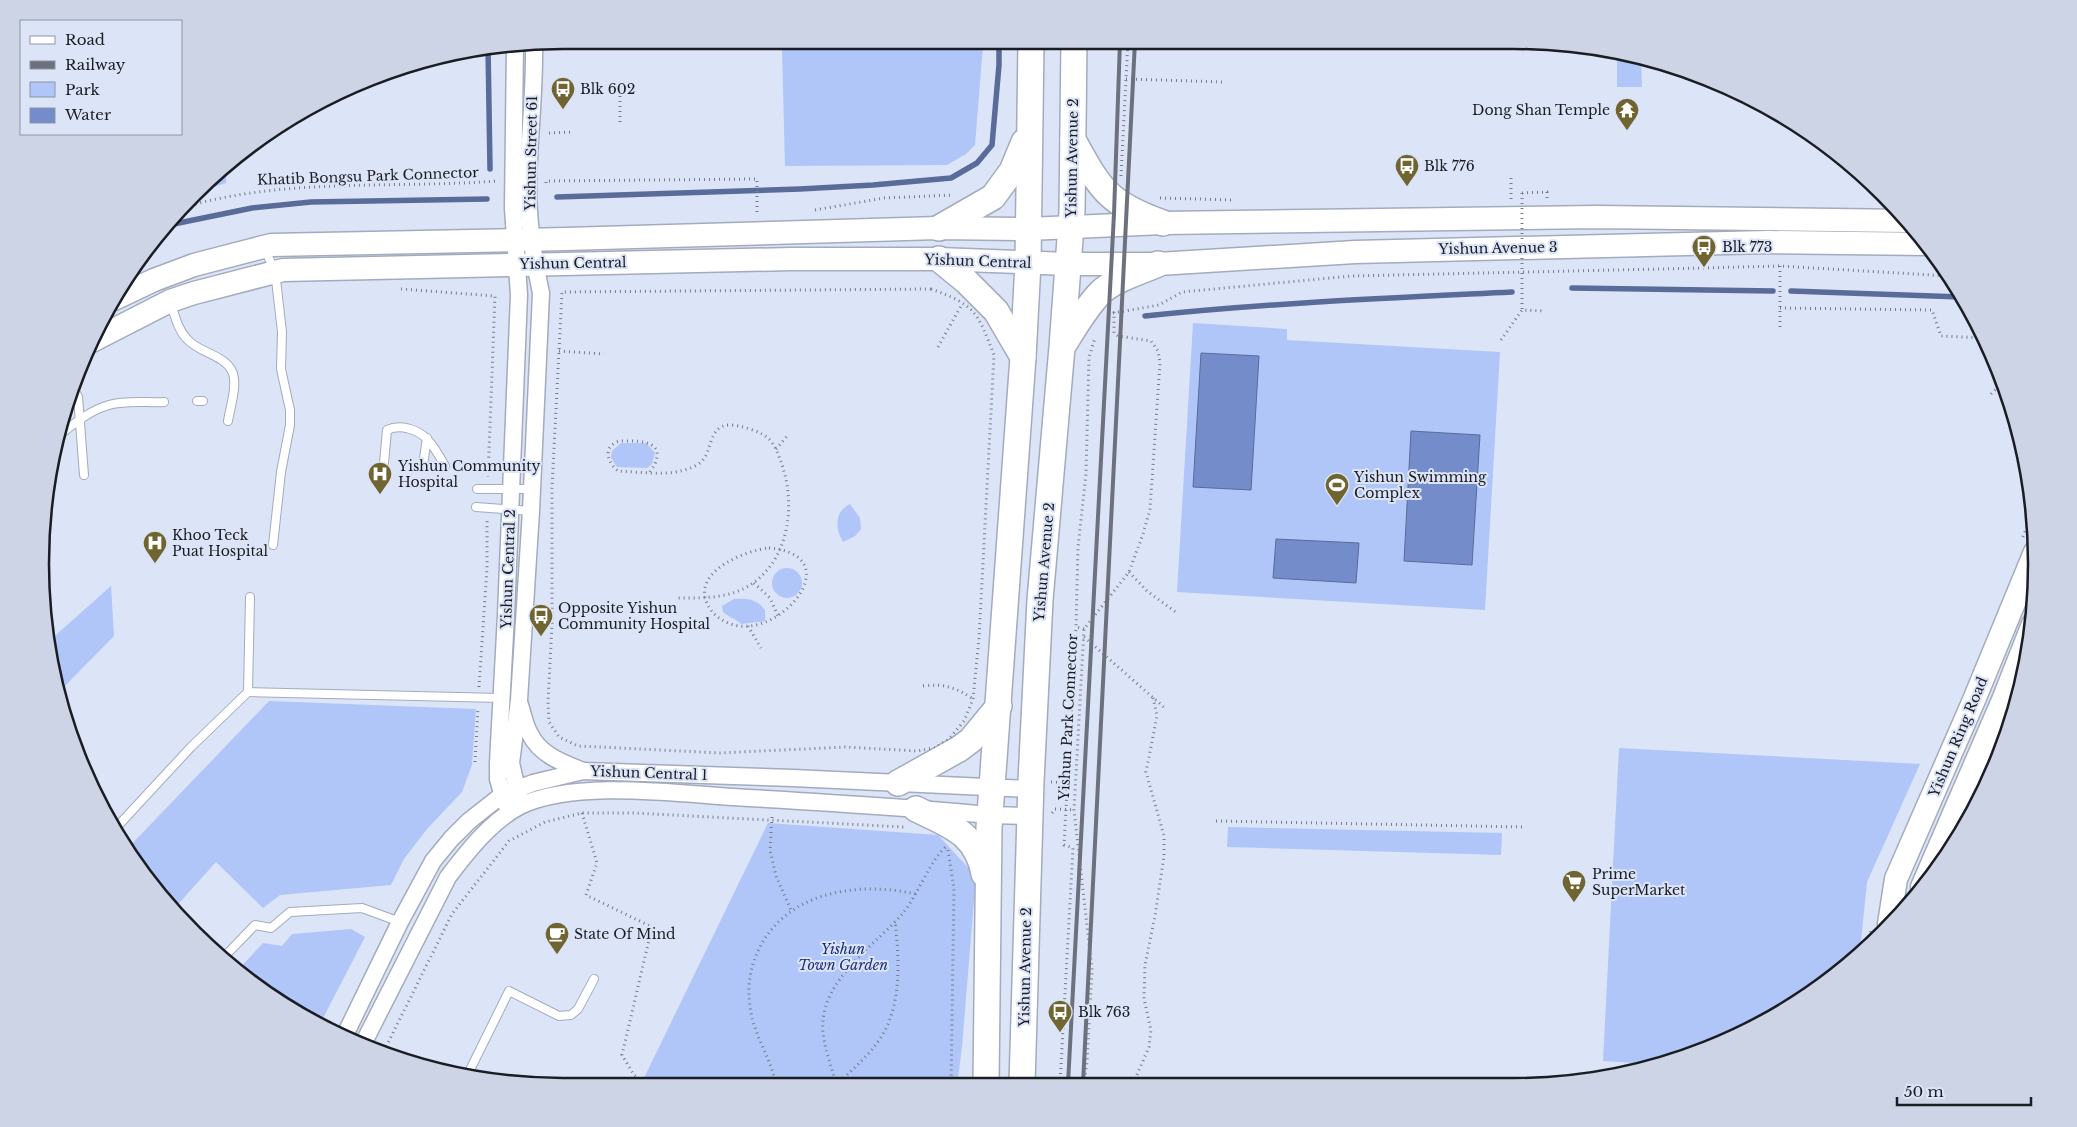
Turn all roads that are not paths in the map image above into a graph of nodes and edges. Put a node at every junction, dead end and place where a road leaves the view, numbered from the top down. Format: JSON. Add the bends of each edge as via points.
{"nodes":[{"id":1,"x":1031,"y":49,"type":"edge"},
{"id":2,"x":1074,"y":49,"type":"edge"},
{"id":3,"x":533,"y":50,"type":"edge"},
{"id":4,"x":516,"y":51,"type":"edge"},
{"id":5,"x":1029,"y":130,"type":"junction"},
{"id":6,"x":1072,"y":138,"type":"junction"},
{"id":7,"x":521,"y":185,"type":"junction"},
{"id":8,"x":1898,"y":221,"type":"edge"},
{"id":9,"x":1162,"y":223,"type":"junction"},
{"id":10,"x":1070,"y":227,"type":"junction"},
{"id":11,"x":939,"y":228,"type":"junction"},
{"id":12,"x":1028,"y":229,"type":"junction"},
{"id":13,"x":523,"y":240,"type":"junction"},
{"id":14,"x":1917,"y":244,"type":"edge"},
{"id":15,"x":264,"y":246,"type":"junction"},
{"id":16,"x":939,"y":259,"type":"junction"},
{"id":17,"x":1028,"y":263,"type":"junction"},
{"id":18,"x":525,"y":264,"type":"junction"},
{"id":19,"x":1068,"y":264,"type":"junction"},
{"id":20,"x":1158,"y":264,"type":"junction"},
{"id":21,"x":275,"y":271,"type":"junction"},
{"id":22,"x":126,"y":293,"type":"edge"},
{"id":23,"x":170,"y":301,"type":"junction"},
{"id":24,"x":102,"y":336,"type":"edge"},
{"id":25,"x":1062,"y":347,"type":"junction"},
{"id":26,"x":1023,"y":358,"type":"junction"},
{"id":27,"x":77,"y":396,"type":"edge"},
{"id":28,"x":164,"y":402,"type":"dead end"},
{"id":29,"x":79,"y":421,"type":"junction"},
{"id":30,"x":228,"y":421,"type":"dead end"},
{"id":31,"x":66,"y":431,"type":"edge"},
{"id":32,"x":427,"y":438,"type":"junction"},
{"id":33,"x":384,"y":463,"type":"dead end"},
{"id":34,"x":423,"y":465,"type":"dead end"},
{"id":35,"x":445,"y":466,"type":"dead end"},
{"id":36,"x":84,"y":475,"type":"dead end"},
{"id":37,"x":477,"y":489,"type":"dead end"},
{"id":38,"x":511,"y":489,"type":"junction"},
{"id":39,"x":532,"y":489,"type":"junction"},
{"id":40,"x":476,"y":508,"type":"dead end"},
{"id":41,"x":510,"y":511,"type":"junction"},
{"id":42,"x":531,"y":511,"type":"junction"},
{"id":43,"x":273,"y":545,"type":"dead end"},
{"id":44,"x":2028,"y":569,"type":"edge"},
{"id":45,"x":250,"y":597,"type":"dead end"},
{"id":46,"x":2019,"y":660,"type":"edge"},
{"id":47,"x":248,"y":692,"type":"junction"},
{"id":48,"x":501,"y":698,"type":"junction"},
{"id":49,"x":519,"y":700,"type":"junction"},
{"id":50,"x":999,"y":706,"type":"junction"},
{"id":51,"x":583,"y":771,"type":"junction"},
{"id":52,"x":898,"y":783,"type":"junction"},
{"id":53,"x":992,"y":787,"type":"junction"},
{"id":54,"x":1030,"y":789,"type":"junction"},
{"id":55,"x":509,"y":792,"type":"junction"},
{"id":56,"x":515,"y":809,"type":"junction"},
{"id":57,"x":990,"y":815,"type":"junction"},
{"id":58,"x":1030,"y":816,"type":"junction"},
{"id":59,"x":914,"y":818,"type":"junction"},
{"id":60,"x":120,"y":824,"type":"edge"},
{"id":61,"x":1934,"y":859,"type":"edge"},
{"id":62,"x":987,"y":893,"type":"junction"},
{"id":63,"x":1892,"y":912,"type":"edge"},
{"id":64,"x":400,"y":922,"type":"junction"},
{"id":65,"x":227,"y":954,"type":"edge"},
{"id":66,"x":594,"y":979,"type":"dead end"},
{"id":67,"x":347,"y":1030,"type":"edge"},
{"id":68,"x":366,"y":1038,"type":"edge"},
{"id":69,"x":470,"y":1069,"type":"edge"},
{"id":70,"x":986,"y":1078,"type":"edge"},
{"id":71,"x":1022,"y":1078,"type":"edge"}],
"edges":[{"from":1,"to":5,"type":"main road"},
{"from":2,"to":6,"type":"main road","name":"Yishun Avenue 2"},
{"from":3,"to":7,"type":"street","name":"Yishun Street 61"},
{"from":4,"to":7,"type":"street","name":"Yishun Street 61"},
{"from":5,"to":11,"type":"main road","via":[[1012,171],[993,197]]},
{"from":5,"to":12,"type":"main road"},
{"from":6,"to":9,"type":"main road","via":[[1098,184],[1110,196],[1134,213]]},
{"from":6,"to":10,"type":"main road","name":"Yishun Avenue 2"},
{"from":7,"to":13,"type":"street","name":"Yishun Street 61","via":[[529,213]]},
{"from":7,"to":13,"type":"street","name":"Yishun Street 61","via":[[513,208]]},
{"from":8,"to":9,"type":"main road","via":[[1598,217]]},
{"from":9,"to":10,"type":"main road"},
{"from":10,"to":12,"type":"main road","name":"Yishun Central"},
{"from":10,"to":19,"type":"main road","name":"Yishun Avenue 2"},
{"from":11,"to":12,"type":"main road","name":"Yishun Central"},
{"from":11,"to":13,"type":"main road","name":"Yishun Central"},
{"from":12,"to":17,"type":"main road"},
{"from":13,"to":15,"type":"main road","name":"Yishun Central"},
{"from":13,"to":18,"type":"street","name":"Yishun Street 61"},
{"from":14,"to":20,"type":"main road","name":"Yishun Avenue 3","via":[[1749,243],[1355,252]]},
{"from":15,"to":21,"type":"lane"},
{"from":15,"to":22,"type":"main road","name":"Yishun Central","via":[[194,265]]},
{"from":16,"to":17,"type":"main road","name":"Yishun Central"},
{"from":16,"to":18,"type":"main road","name":"Yishun Central"},
{"from":16,"to":26,"type":"main road","via":[[996,311]]},
{"from":17,"to":19,"type":"main road","name":"Yishun Central"},
{"from":17,"to":26,"type":"main road"},
{"from":18,"to":21,"type":"main road","name":"Yishun Central"},
{"from":18,"to":38,"type":"street","name":"Yishun Central 2","via":[[519,295]]},
{"from":18,"to":39,"type":"street","name":"Yishun Central 2","via":[[541,293]]},
{"from":19,"to":20,"type":"main road","name":"Yishun Avenue 3"},
{"from":19,"to":25,"type":"main road","name":"Yishun Avenue 2"},
{"from":20,"to":25,"type":"main road","via":[[1101,292]]},
{"from":21,"to":23,"type":"main road","name":"Yishun Central"},
{"from":21,"to":43,"type":"lane","via":[[282,332],[281,369],[290,425]]},
{"from":23,"to":24,"type":"main road","name":"Yishun Central"},
{"from":23,"to":30,"type":"lane","via":[[180,330],[188,341],[232,370],[234,379]]},
{"from":25,"to":54,"type":"main road","name":"Yishun Avenue 2","via":[[1040,600]]},
{"from":26,"to":50,"type":"main road"},
{"from":27,"to":29,"type":"lane"},
{"from":28,"to":29,"type":"lane","via":[[112,404]]},
{"from":29,"to":31,"type":"lane"},
{"from":29,"to":36,"type":"lane"},
{"from":32,"to":33,"type":"lane","via":[[403,426],[387,430]]},
{"from":32,"to":34,"type":"lane"},
{"from":32,"to":35,"type":"lane"},
{"from":37,"to":38,"type":"lane"},
{"from":38,"to":39,"type":"lane"},
{"from":38,"to":41,"type":"street","name":"Yishun Central 2"},
{"from":39,"to":42,"type":"street","name":"Yishun Central 2"},
{"from":40,"to":41,"type":"lane"},
{"from":41,"to":42,"type":"lane"},
{"from":41,"to":48,"type":"street","name":"Yishun Central 2"},
{"from":42,"to":49,"type":"street","name":"Yishun Central 2"},
{"from":44,"to":63,"type":"main road","name":"Yishun Ring Road","via":[[1896,879]]},
{"from":45,"to":47,"type":"lane"},
{"from":46,"to":61,"type":"main road","name":"Yishun Ring Road"},
{"from":47,"to":48,"type":"lane"},
{"from":47,"to":60,"type":"lane","via":[[191,747]]},
{"from":48,"to":55,"type":"street","name":"Yishun Central 2","via":[[498,779]]},
{"from":49,"to":51,"type":"street","name":"Yishun Central 2","via":[[530,735],[544,752]]},
{"from":49,"to":55,"type":"street","name":"Yishun Central 2"},
{"from":50,"to":52,"type":"main road","via":[[971,740]]},
{"from":50,"to":53,"type":"main road"},
{"from":51,"to":52,"type":"street","name":"Yishun Central 1"},
{"from":51,"to":55,"type":"street","name":"Yishun Central 1"},
{"from":52,"to":53,"type":"street","name":"Yishun Central 1"},
{"from":53,"to":54,"type":"street","name":"Yishun Central 1"},
{"from":53,"to":57,"type":"main road"},
{"from":54,"to":58,"type":"main road","name":"Yishun Avenue 2"},
{"from":55,"to":56,"type":"street","name":"Yishun Central 2"},
{"from":55,"to":64,"type":"street","name":"Yishun Central 1","via":[[469,821],[451,839],[433,861]]},
{"from":56,"to":59,"type":"street","name":"Yishun Central 1","via":[[566,794],[637,791],[773,799]]},
{"from":56,"to":68,"type":"street","via":[[463,857],[448,877]]},
{"from":57,"to":58,"type":"street","name":"Yishun Central 1"},
{"from":57,"to":59,"type":"street","name":"Yishun Central 1"},
{"from":57,"to":62,"type":"main road"},
{"from":58,"to":71,"type":"main road","name":"Yishun Avenue 2"},
{"from":59,"to":62,"type":"main road","via":[[956,829],[972,842],[982,862]]},
{"from":62,"to":70,"type":"main road"},
{"from":64,"to":65,"type":"lane","via":[[362,908],[290,912],[272,928],[255,925]]},
{"from":64,"to":67,"type":"street","name":"Yishun Central 1"},
{"from":66,"to":69,"type":"lane","via":[[578,1009],[571,1015],[559,1016],[509,991]]}]}
